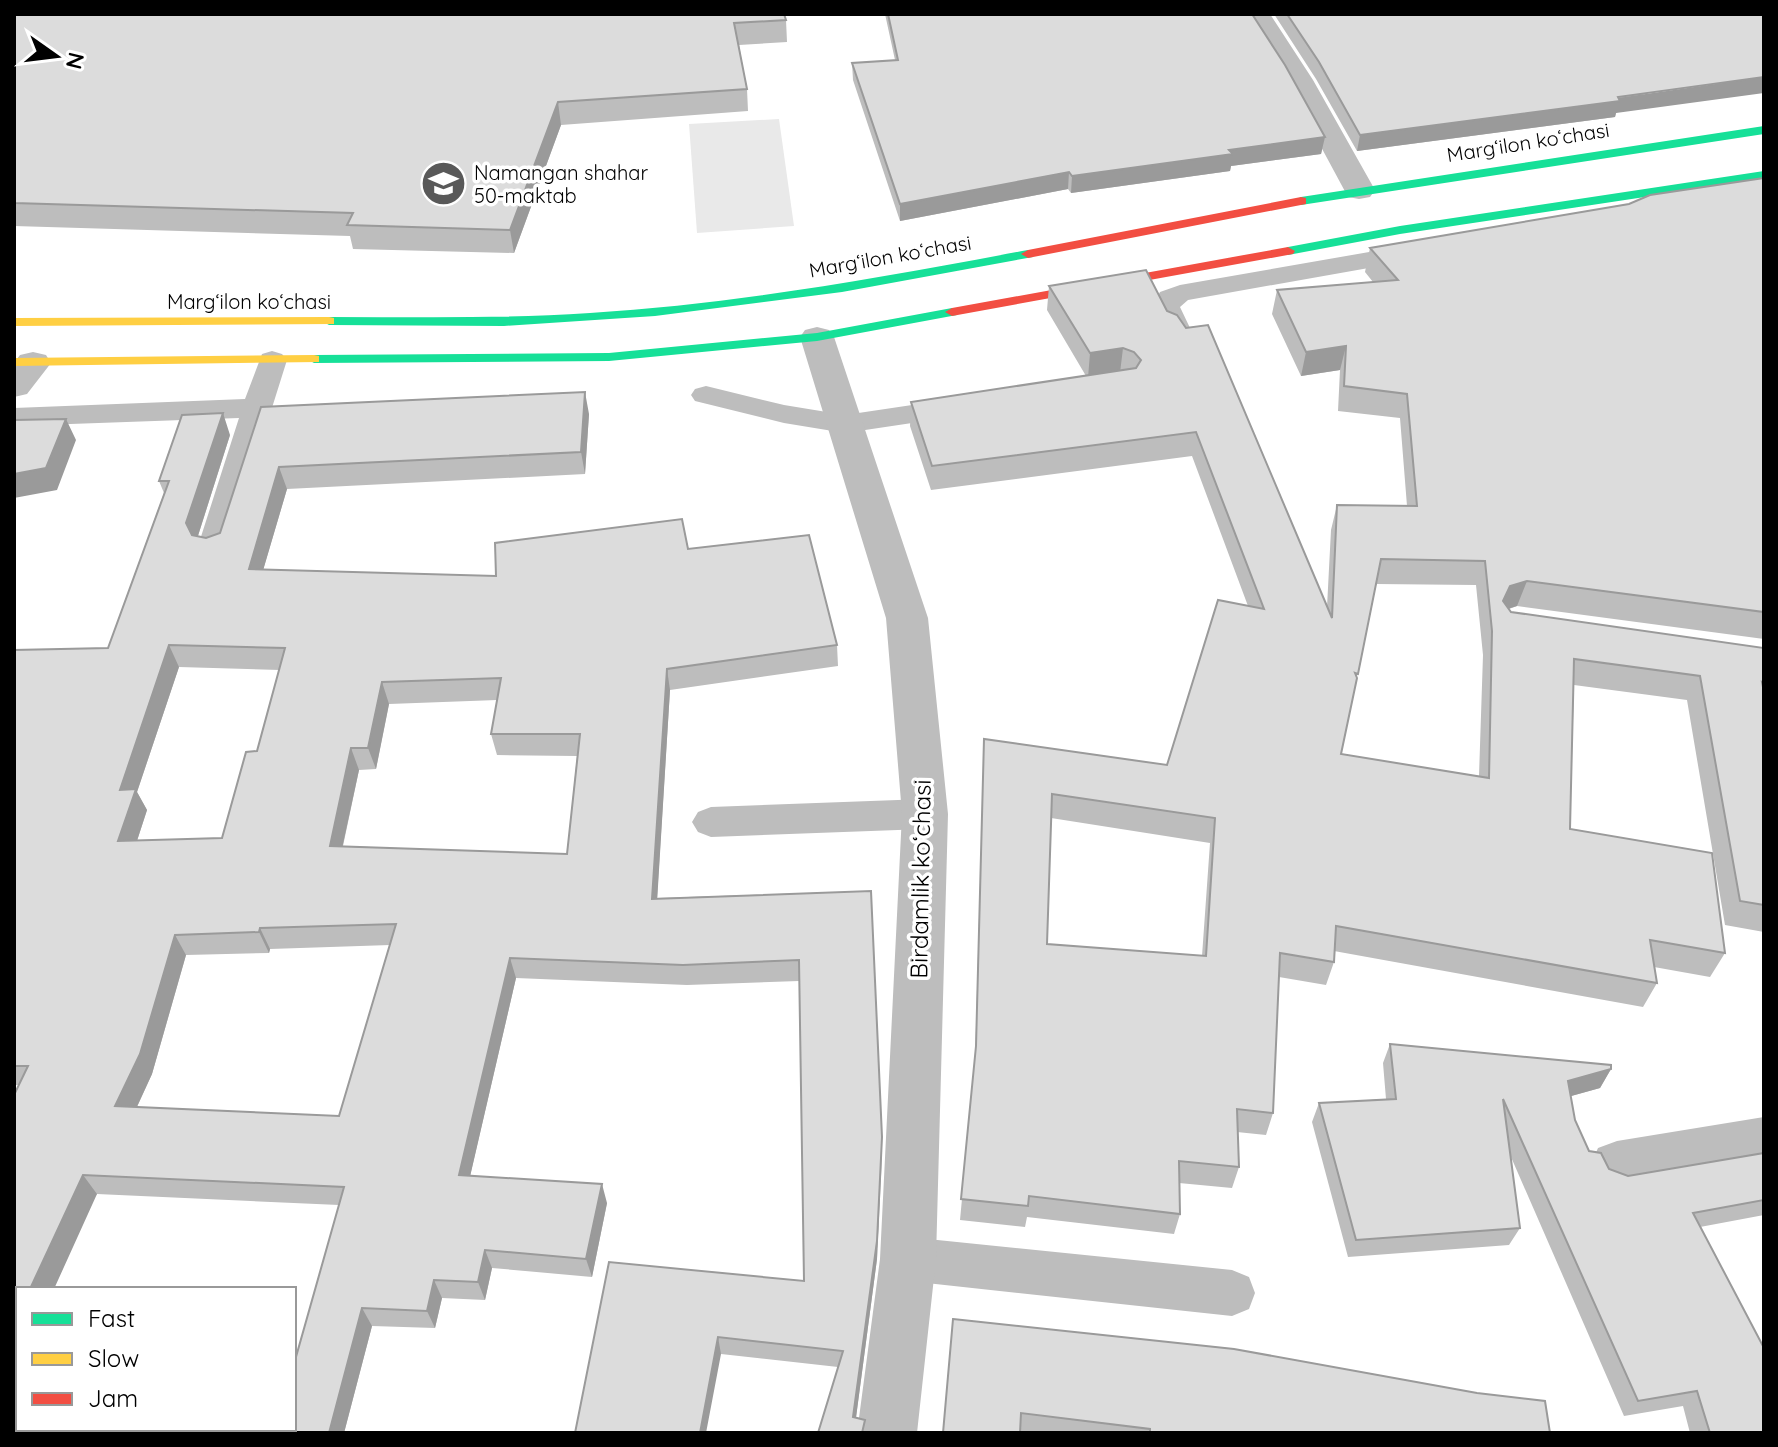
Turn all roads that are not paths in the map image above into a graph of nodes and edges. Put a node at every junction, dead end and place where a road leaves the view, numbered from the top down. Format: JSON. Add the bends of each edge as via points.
{"nodes":[{"id":1,"x":1256,"y":14,"type":"edge"},
{"id":2,"x":1764,"y":130,"type":"edge"},
{"id":3,"x":1764,"y":175,"type":"edge"},
{"id":4,"x":1359,"y":190,"type":"junction"},
{"id":5,"x":1613,"y":198,"type":"junction"},
{"id":6,"x":1460,"y":221,"type":"junction"},
{"id":7,"x":1477,"y":242,"type":"junction"},
{"id":8,"x":1373,"y":246,"type":"junction"},
{"id":9,"x":14,"y":322,"type":"edge"},
{"id":10,"x":1176,"y":328,"type":"edge"},
{"id":11,"x":817,"y":337,"type":"junction"},
{"id":12,"x":272,"y":360,"type":"junction"},
{"id":13,"x":20,"y":370,"type":"edge"},
{"id":14,"x":706,"y":395,"type":"dead end"},
{"id":15,"x":982,"y":404,"type":"edge"},
{"id":16,"x":257,"y":408,"type":"junction"},
{"id":17,"x":14,"y":417,"type":"edge"},
{"id":18,"x":845,"y":424,"type":"junction"},
{"id":19,"x":214,"y":546,"type":"edge"},
{"id":20,"x":925,"y":814,"type":"junction"},
{"id":21,"x":711,"y":822,"type":"dead end"},
{"id":22,"x":1764,"y":1141,"type":"edge"},
{"id":23,"x":1617,"y":1166,"type":"dead end"},
{"id":24,"x":908,"y":1259,"type":"junction"},
{"id":25,"x":1232,"y":1293,"type":"dead end"},
{"id":26,"x":887,"y":1433,"type":"edge"}],
"edges":[{"from":1,"to":4,"type":"street"},
{"from":2,"to":4,"type":"main road","name":"Margʻilon koʻchasi"},
{"from":3,"to":5,"type":"main road"},
{"from":4,"to":9,"type":"main road","name":"Margʻilon koʻchasi","via":[[869,285],[673,310],[529,321]]},
{"from":5,"to":6,"type":"main road"},
{"from":5,"to":7,"type":"lane","via":[[1622,208],[1611,219]]},
{"from":6,"to":7,"type":"lane"},
{"from":6,"to":8,"type":"main road"},
{"from":7,"to":8,"type":"lane"},
{"from":8,"to":10,"type":"lane","via":[[1180,293],[1166,307]]},
{"from":8,"to":11,"type":"main road"},
{"from":11,"to":12,"type":"main road","via":[[609,357]]},
{"from":11,"to":18,"type":"street","name":"Birdamlik koʻchasi"},
{"from":12,"to":13,"type":"main road"},
{"from":12,"to":16,"type":"lane"},
{"from":14,"to":18,"type":"lane"},
{"from":15,"to":18,"type":"lane"},
{"from":16,"to":17,"type":"lane"},
{"from":16,"to":19,"type":"lane"},
{"from":18,"to":20,"type":"street","name":"Birdamlik koʻchasi","via":[[907,618]]},
{"from":20,"to":21,"type":"lane"},
{"from":20,"to":24,"type":"street","name":"Birdamlik koʻchasi"},
{"from":22,"to":23,"type":"street"},
{"from":24,"to":25,"type":"lane"},
{"from":24,"to":26,"type":"street","name":"Birdamlik koʻchasi"}]}
